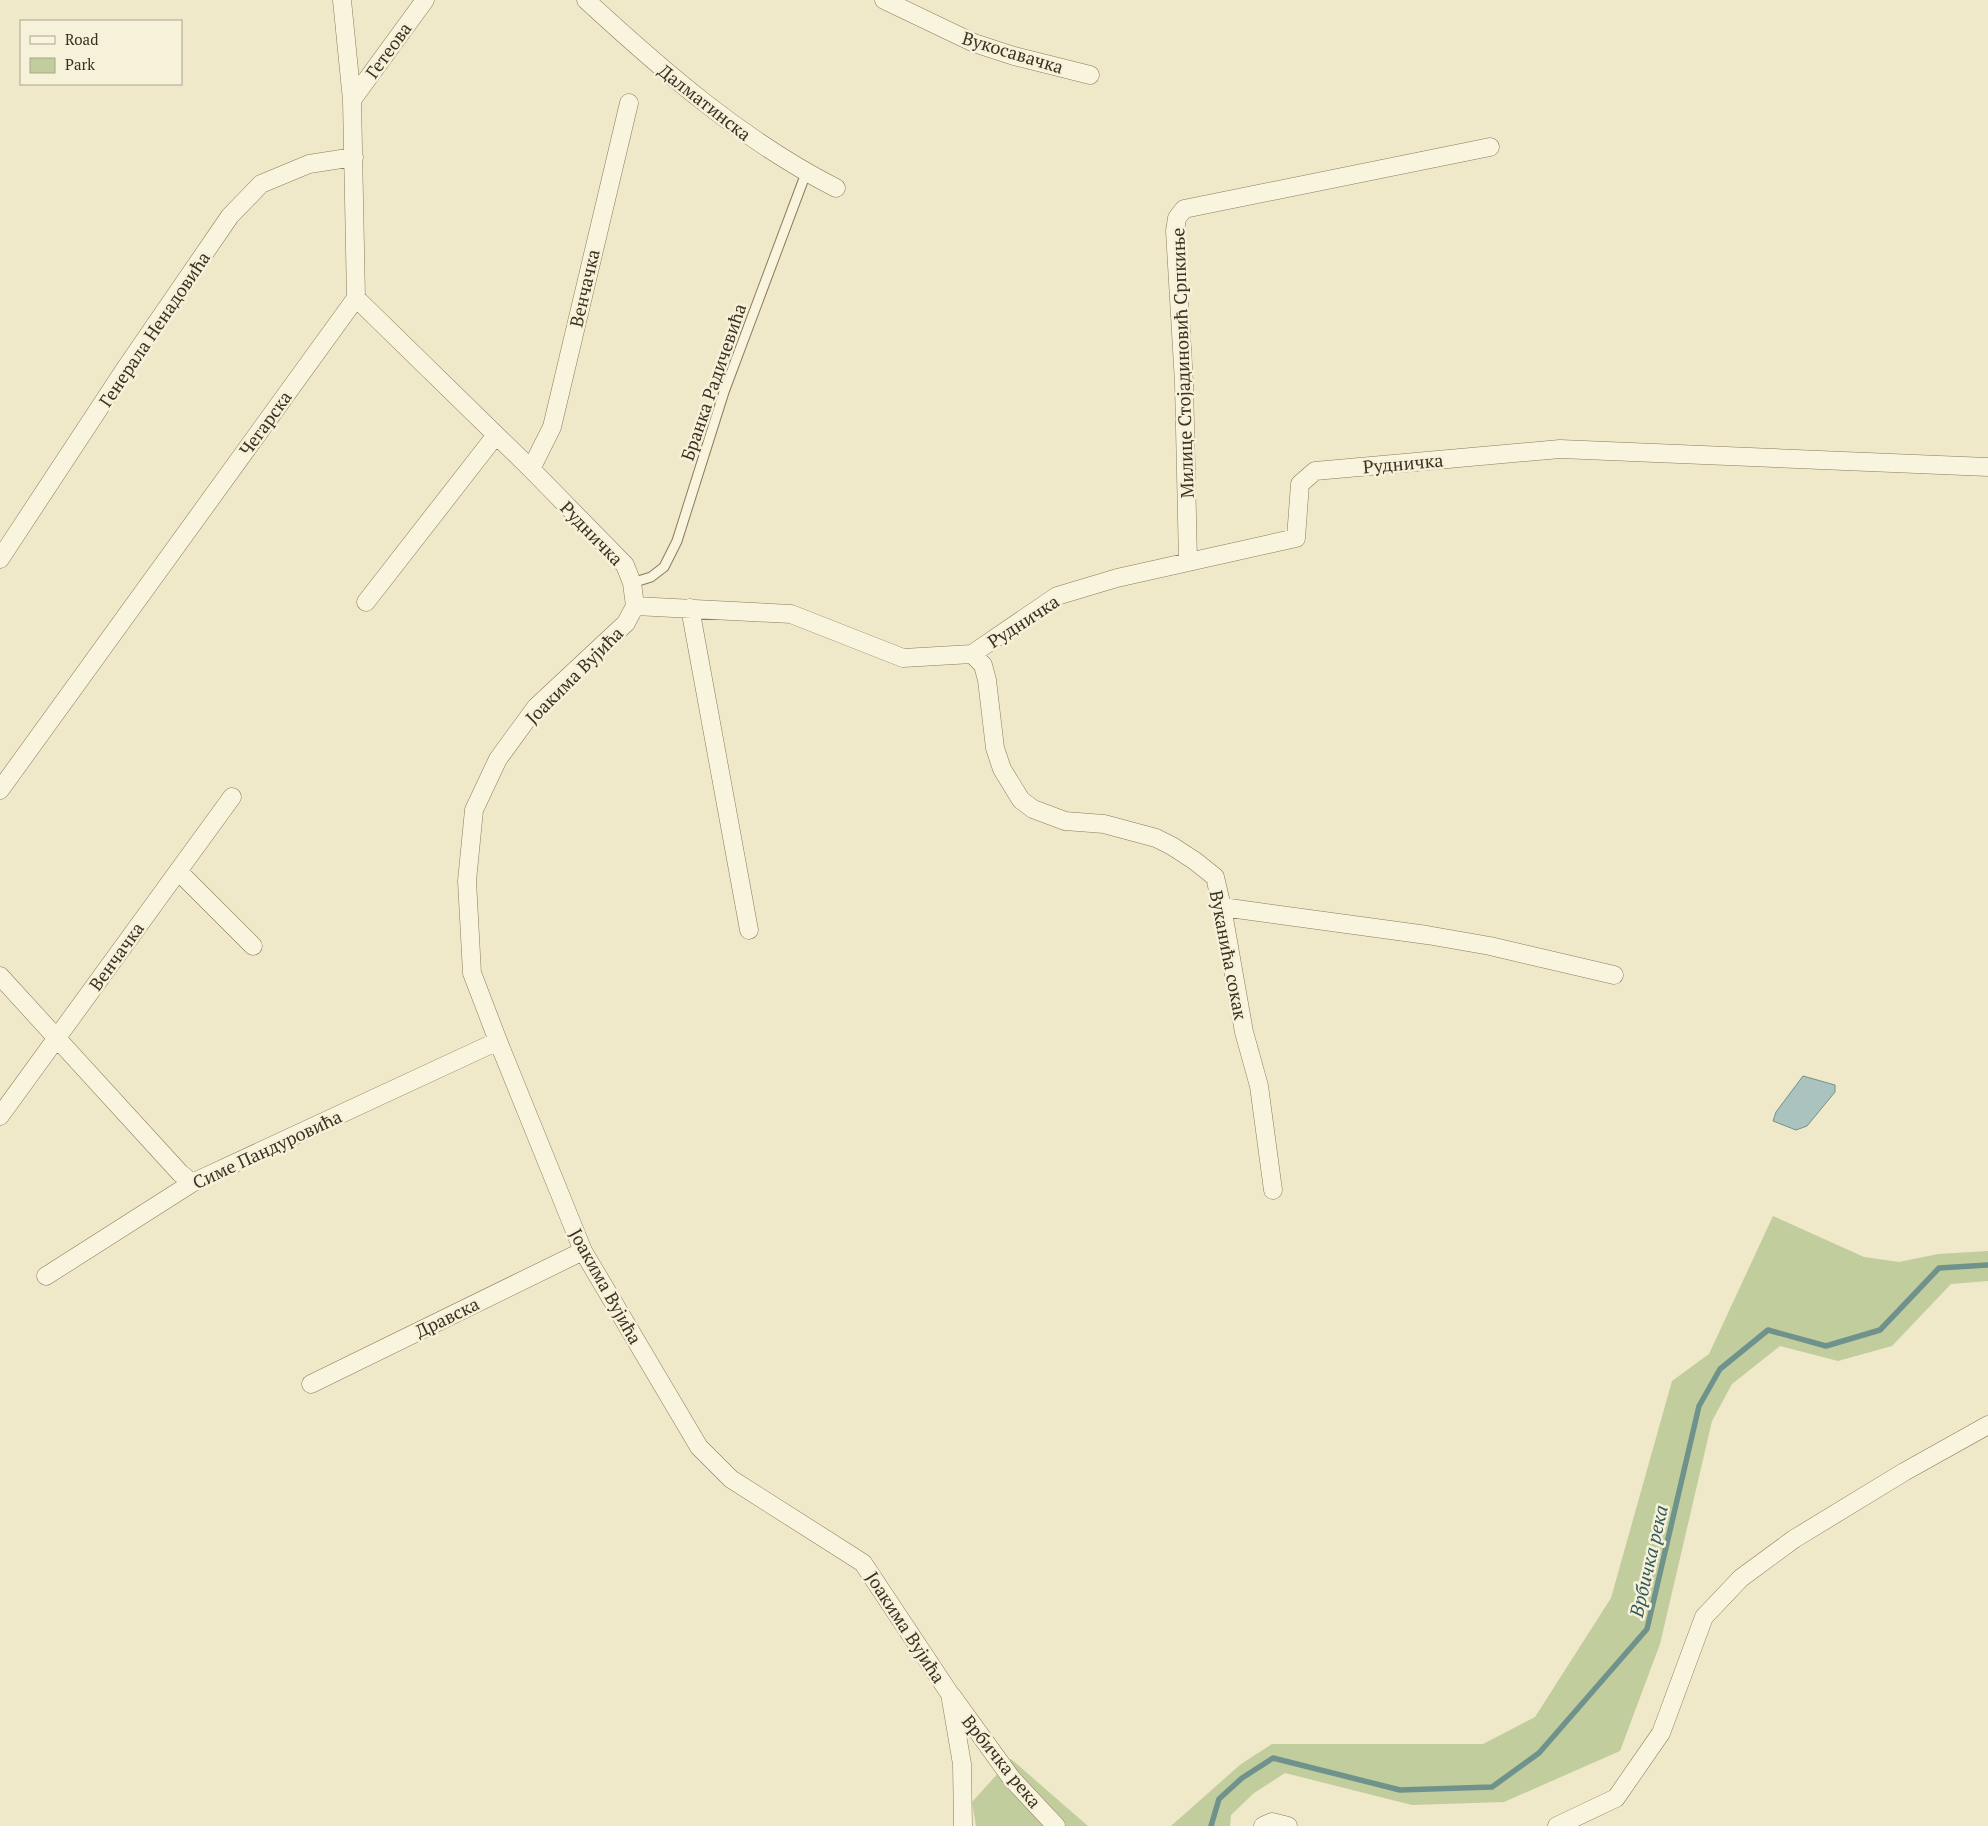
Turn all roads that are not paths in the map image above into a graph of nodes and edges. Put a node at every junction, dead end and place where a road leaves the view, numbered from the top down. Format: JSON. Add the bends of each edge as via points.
{"nodes":[{"id":1,"x":342,"y":0,"type":"edge"},
{"id":2,"x":425,"y":0,"type":"edge"},
{"id":3,"x":586,"y":0,"type":"edge"},
{"id":4,"x":884,"y":0,"type":"edge"},
{"id":5,"x":1090,"y":75,"type":"dead end"},
{"id":6,"x":352,"y":100,"type":"junction"},
{"id":7,"x":629,"y":103,"type":"dead end"},
{"id":8,"x":1490,"y":147,"type":"dead end"},
{"id":9,"x":354,"y":157,"type":"junction"},
{"id":10,"x":806,"y":173,"type":"junction"},
{"id":11,"x":836,"y":188,"type":"dead end"},
{"id":12,"x":356,"y":298,"type":"junction"},
{"id":13,"x":496,"y":435,"type":"junction"},
{"id":14,"x":1988,"y":467,"type":"edge"},
{"id":15,"x":531,"y":469,"type":"junction"},
{"id":16,"x":0,"y":559,"type":"edge"},
{"id":17,"x":1188,"y":562,"type":"junction"},
{"id":18,"x":632,"y":583,"type":"junction"},
{"id":19,"x":366,"y":602,"type":"dead end"},
{"id":20,"x":635,"y":606,"type":"junction"},
{"id":21,"x":690,"y":608,"type":"junction"},
{"id":22,"x":972,"y":654,"type":"junction"},
{"id":23,"x":0,"y":790,"type":"edge"},
{"id":24,"x":232,"y":797,"type":"dead end"},
{"id":25,"x":178,"y":871,"type":"junction"},
{"id":26,"x":1222,"y":907,"type":"junction"},
{"id":27,"x":749,"y":930,"type":"dead end"},
{"id":28,"x":253,"y":946,"type":"dead end"},
{"id":29,"x":1614,"y":975,"type":"dead end"},
{"id":30,"x":0,"y":976,"type":"edge"},
{"id":31,"x":57,"y":1037,"type":"junction"},
{"id":32,"x":498,"y":1041,"type":"junction"},
{"id":33,"x":0,"y":1116,"type":"edge"},
{"id":34,"x":192,"y":1183,"type":"junction"},
{"id":35,"x":1272,"y":1190,"type":"dead end"},
{"id":36,"x":583,"y":1251,"type":"junction"},
{"id":37,"x":46,"y":1276,"type":"dead end"},
{"id":38,"x":311,"y":1384,"type":"dead end"},
{"id":39,"x":1988,"y":1425,"type":"edge"},
{"id":40,"x":950,"y":1694,"type":"junction"},
{"id":41,"x":963,"y":1826,"type":"edge"},
{"id":42,"x":1056,"y":1826,"type":"edge"},
{"id":43,"x":1263,"y":1826,"type":"edge"},
{"id":44,"x":1288,"y":1826,"type":"edge"},
{"id":45,"x":1557,"y":1826,"type":"edge"}],
"edges":[{"from":1,"to":6,"type":"street"},
{"from":2,"to":6,"type":"street","name":"Гетеова"},
{"from":3,"to":10,"type":"street","name":"Далматинска","via":[[726,120]]},
{"from":4,"to":5,"type":"street","name":"Вукосавачка","via":[[974,43]]},
{"from":6,"to":9,"type":"street"},
{"from":7,"to":15,"type":"street","name":"Венчачка","via":[[552,427]]},
{"from":8,"to":17,"type":"street","name":"Милице Стојадиновић Српкиње","via":[[1197,206],[1184,209],[1177,218]]},
{"from":9,"to":12,"type":"street"},
{"from":9,"to":16,"type":"street","name":"Генерала Ненадовића","via":[[309,164],[261,184],[230,216]]},
{"from":10,"to":11,"type":"street","name":"Далматинска"},
{"from":10,"to":18,"type":"lane","name":"Бранка Радичевића","via":[[724,392],[677,541],[664,567],[651,578]]},
{"from":12,"to":13,"type":"street","name":"Рудничка"},
{"from":12,"to":23,"type":"street","name":"Чегарска"},
{"from":13,"to":15,"type":"street","name":"Рудничка"},
{"from":13,"to":19,"type":"street"},
{"from":14,"to":17,"type":"street","name":"Рудничка","via":[[1560,450],[1315,471],[1300,484],[1296,538]]},
{"from":15,"to":18,"type":"street","name":"Рудничка","via":[[624,565]]},
{"from":17,"to":22,"type":"street","name":"Рудничка","via":[[1057,596]]},
{"from":18,"to":20,"type":"street","name":"Рудничка"},
{"from":20,"to":21,"type":"street","name":"Рудничка"},
{"from":20,"to":32,"type":"street","name":"Јоакима Вујића","via":[[626,624],[536,707],[498,759],[474,810],[467,881],[472,973]]},
{"from":21,"to":22,"type":"street","name":"Рудничка","via":[[791,614],[904,658]]},
{"from":21,"to":27,"type":"street"},
{"from":22,"to":26,"type":"street","name":"Вуканића сокак","via":[[983,664],[987,680],[995,748],[1021,800],[1033,809],[1066,821],[1104,824],[1156,838],[1172,846],[1215,877]]},
{"from":24,"to":25,"type":"street","name":"Венчачка"},
{"from":25,"to":28,"type":"street"},
{"from":25,"to":31,"type":"street","name":"Венчачка"},
{"from":26,"to":29,"type":"street","via":[[1427,935]]},
{"from":26,"to":35,"type":"street","name":"Вуканића сокак","via":[[1244,1032],[1259,1086]]},
{"from":30,"to":31,"type":"street"},
{"from":31,"to":33,"type":"street","name":"Венчачка"},
{"from":31,"to":34,"type":"street"},
{"from":32,"to":34,"type":"street","name":"Симе Пандуровића"},
{"from":32,"to":36,"type":"street","name":"Јоакима Вујића"},
{"from":34,"to":37,"type":"street","name":"Симе Пандуровића"},
{"from":36,"to":38,"type":"street","name":"Дравска"},
{"from":36,"to":40,"type":"street","name":"Јоакима Вујића","via":[[699,1447],[731,1479],[864,1563]]},
{"from":39,"to":45,"type":"street","via":[[1794,1539],[1741,1578],[1704,1617],[1660,1733],[1616,1798]]},
{"from":40,"to":41,"type":"street","name":"Јоакима Вујића","via":[[962,1764]]},
{"from":40,"to":42,"type":"street","name":"Врбичка река","via":[[1012,1779]]},
{"from":43,"to":44,"type":"street","via":[[1272,1822]]}]}
